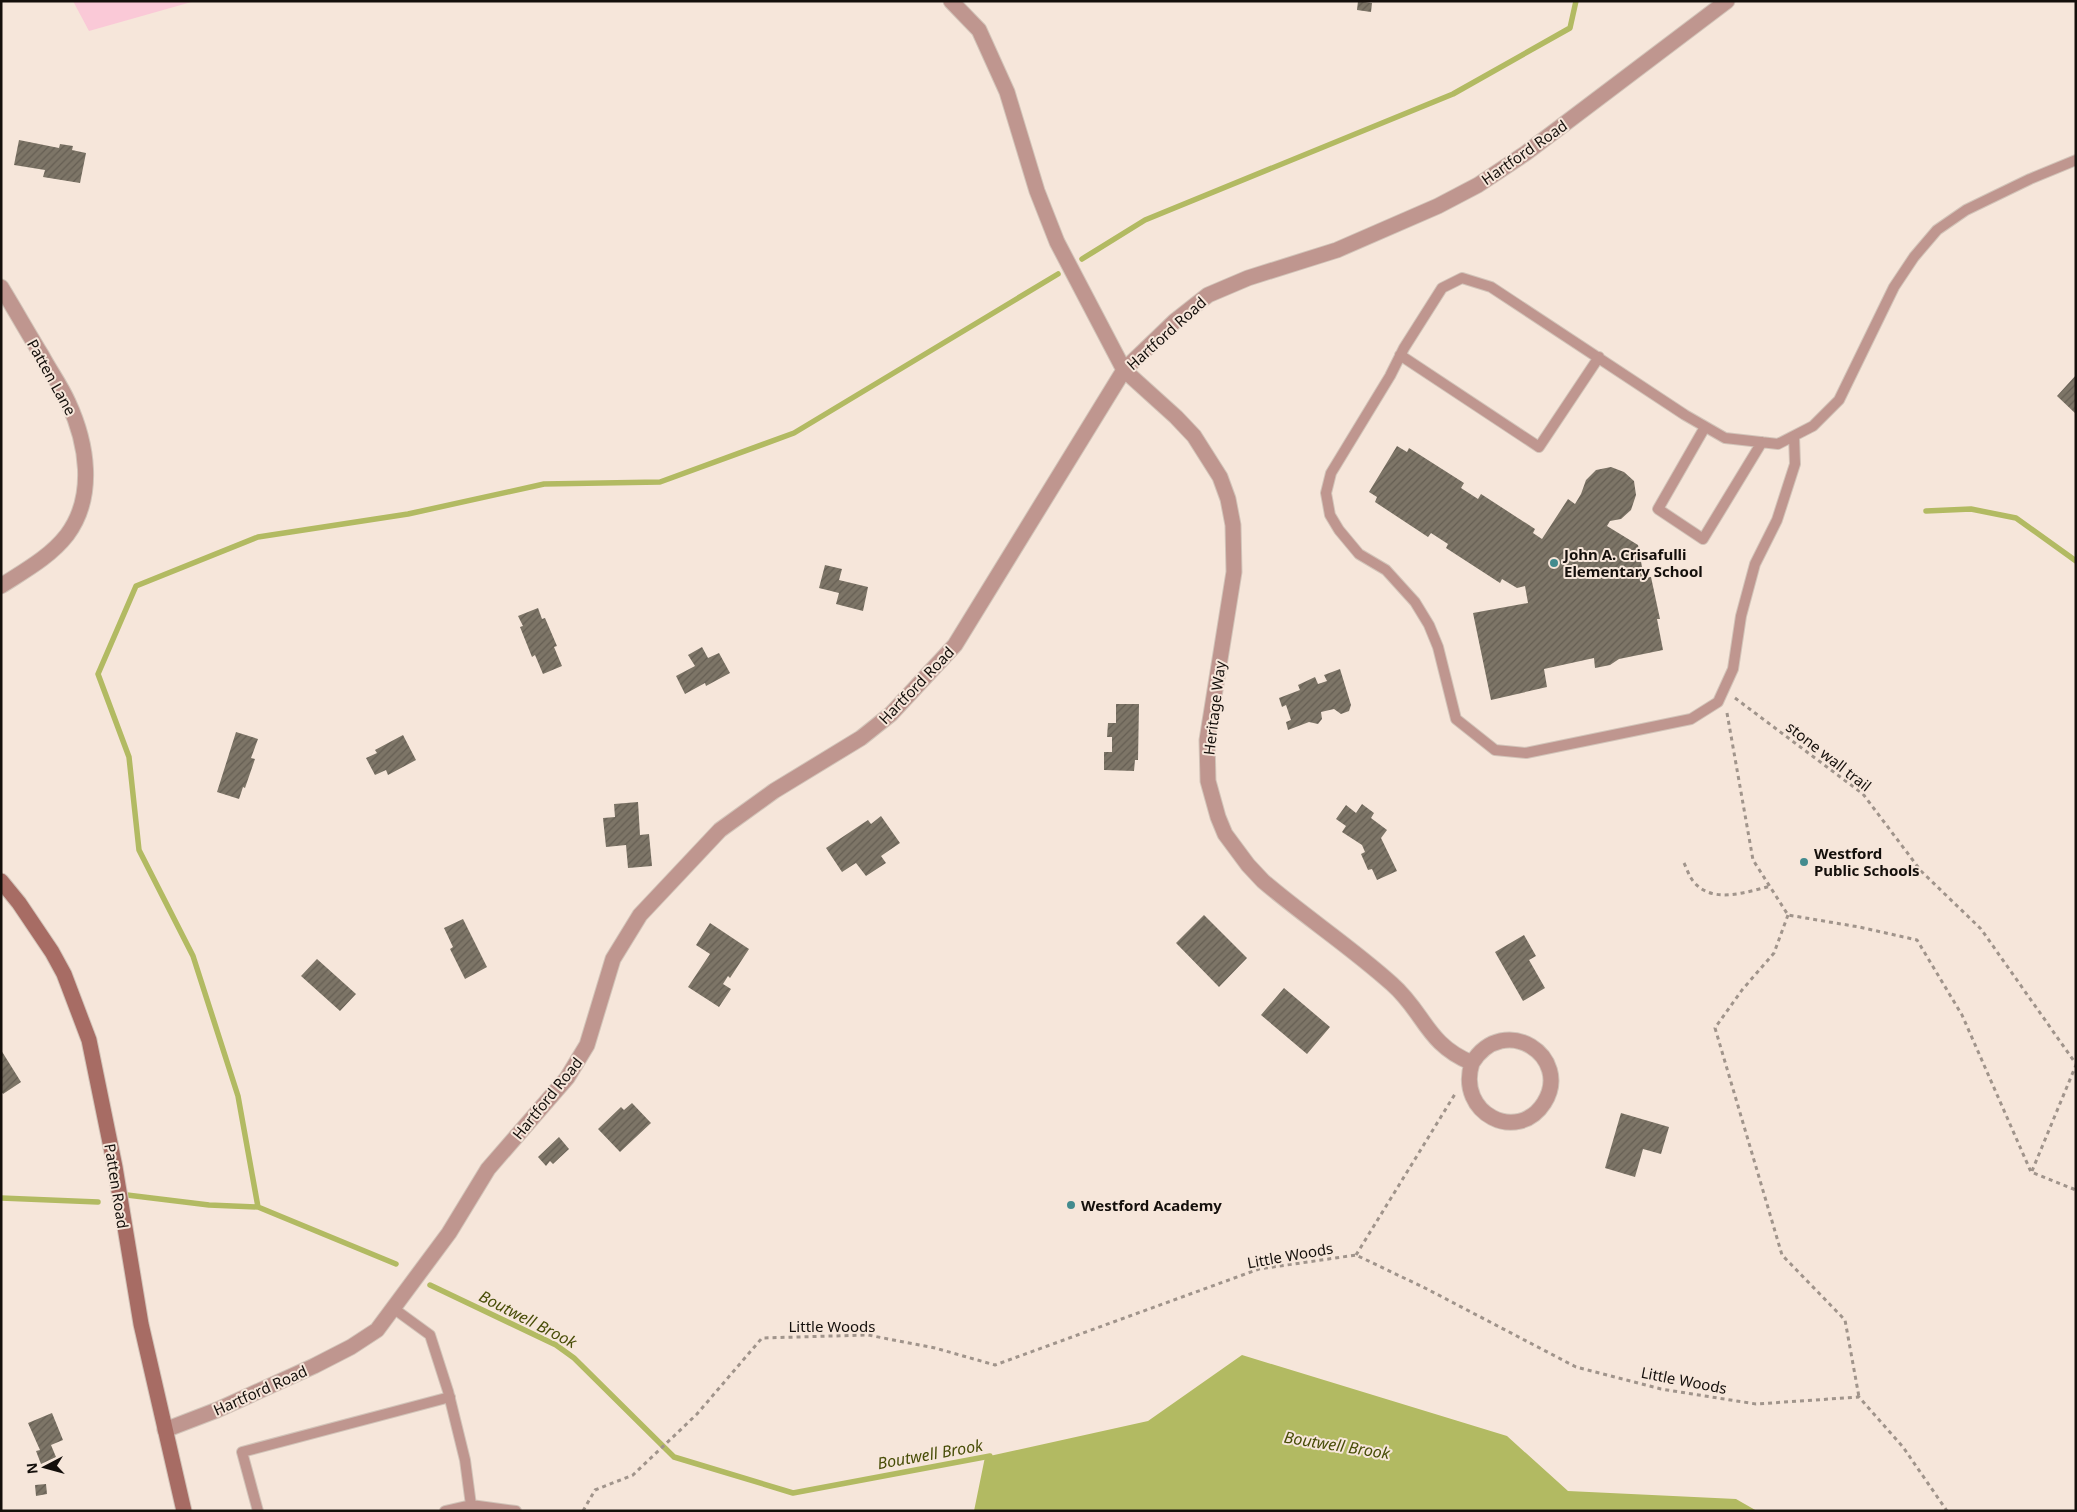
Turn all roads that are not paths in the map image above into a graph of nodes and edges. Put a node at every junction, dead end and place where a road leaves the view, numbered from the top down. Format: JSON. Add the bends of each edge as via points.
{"nodes":[{"id":1,"x":951,"y":1,"type":"edge"},
{"id":2,"x":1727,"y":1,"type":"edge"},
{"id":3,"x":2076,"y":160,"type":"edge"},
{"id":4,"x":1,"y":287,"type":"edge"},
{"id":5,"x":1400,"y":355,"type":"junction"},
{"id":6,"x":1599,"y":357,"type":"junction"},
{"id":7,"x":1124,"y":370,"type":"junction"},
{"id":8,"x":1705,"y":427,"type":"junction"},
{"id":9,"x":1794,"y":436,"type":"junction"},
{"id":10,"x":1762,"y":442,"type":"junction"},
{"id":11,"x":1,"y":586,"type":"edge"},
{"id":12,"x":1,"y":882,"type":"edge"},
{"id":13,"x":1471,"y":1068,"type":"junction"},
{"id":14,"x":393,"y":1308,"type":"junction"},
{"id":15,"x":450,"y":1397,"type":"junction"},
{"id":16,"x":166,"y":1430,"type":"junction"},
{"id":17,"x":471,"y":1505,"type":"junction"},
{"id":18,"x":184,"y":1511,"type":"edge"},
{"id":19,"x":258,"y":1511,"type":"edge"},
{"id":20,"x":444,"y":1511,"type":"edge"},
{"id":21,"x":516,"y":1511,"type":"edge"}],
"edges":[{"from":1,"to":7,"type":"street","via":[[979,30],[1007,92],[1036,190],[1057,242]]},
{"from":2,"to":7,"type":"street","name":"Hartford Road","via":[[1526,153],[1478,185],[1336,250],[1248,278],[1208,295],[1175,321]]},
{"from":3,"to":9,"type":"lane","via":[[2030,178],[1966,210],[1937,230],[1894,287],[1839,400],[1812,426]]},
{"from":4,"to":11,"type":"street","name":"Patten Lane","via":[[68,400],[79,429],[86,466],[84,498],[68,534],[51,552]]},
{"from":5,"to":6,"type":"lane","via":[[1442,288],[1462,278],[1491,287]]},
{"from":5,"to":6,"type":"lane","via":[[1539,447]]},
{"from":5,"to":9,"type":"lane","via":[[1331,474],[1326,493],[1330,515],[1359,554],[1386,570],[1415,602],[1438,647],[1456,719],[1495,750],[1526,753],[1691,719],[1718,702],[1732,670],[1754,564],[1777,520],[1795,464]]},
{"from":6,"to":8,"type":"lane"},
{"from":7,"to":13,"type":"street","name":"Heritage Way","via":[[1194,436],[1220,477],[1228,499],[1233,525],[1234,572],[1207,740],[1208,781],[1225,834],[1263,881],[1394,985],[1444,1048]]},
{"from":7,"to":14,"type":"street","name":"Hartford Road","via":[[955,645],[891,714],[861,738],[774,791],[720,830],[640,915],[613,959],[587,1045],[567,1078],[488,1169],[449,1233]]},
{"from":8,"to":10,"type":"lane","via":[[1725,438]]},
{"from":8,"to":10,"type":"lane","via":[[1658,509],[1703,539]]},
{"from":9,"to":10,"type":"lane","via":[[1778,444]]},
{"from":12,"to":16,"type":"street","name":"Patten Road","via":[[52,952],[64,974],[89,1040],[115,1167],[140,1324]]},
{"from":13,"to":13,"type":"street","via":[[1482,1050],[1498,1041],[1524,1042],[1539,1052],[1549,1068],[1548,1094],[1532,1115],[1514,1122],[1497,1120],[1476,1105],[1469,1089]]},
{"from":14,"to":15,"type":"lane","via":[[430,1336]]},
{"from":14,"to":16,"type":"street","name":"Hartford Road","via":[[377,1330],[351,1347],[273,1386]]},
{"from":15,"to":17,"type":"lane","via":[[465,1460]]},
{"from":15,"to":19,"type":"lane","via":[[242,1452]]},
{"from":16,"to":18,"type":"street","name":"Patten Road"},
{"from":17,"to":20,"type":"lane"},
{"from":17,"to":21,"type":"lane"}]}
